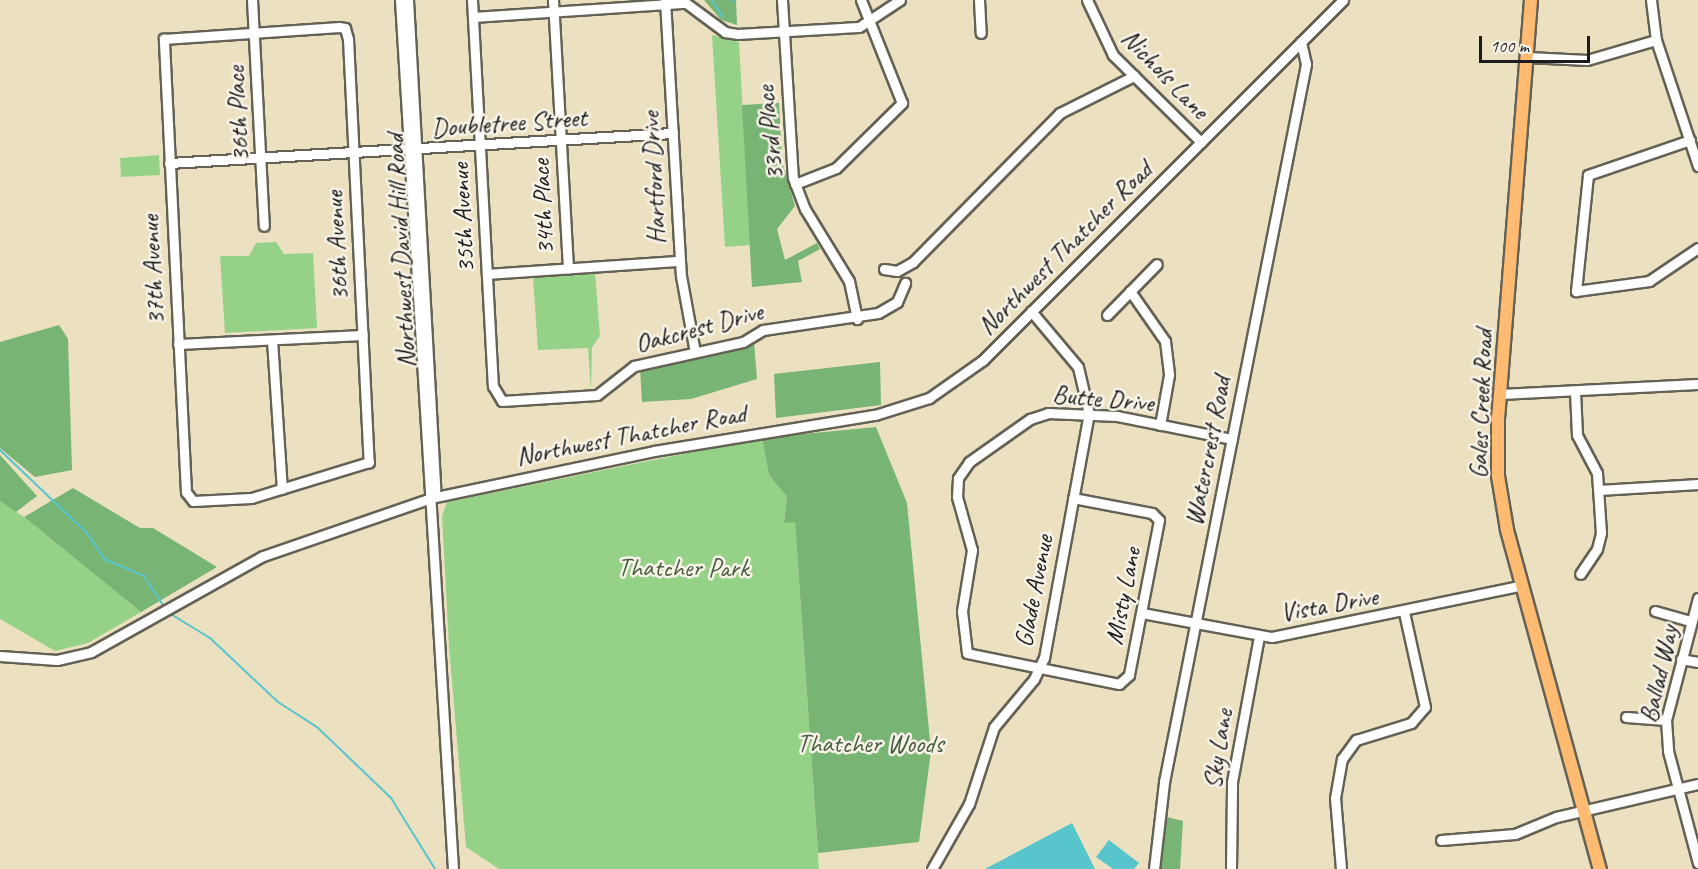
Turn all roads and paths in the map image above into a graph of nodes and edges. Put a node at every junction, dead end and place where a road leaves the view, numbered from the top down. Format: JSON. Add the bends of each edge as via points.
{"nodes":[{"id":1,"x":252,"y":0,"type":"edge"},
{"id":2,"x":400,"y":0,"type":"edge"},
{"id":3,"x":408,"y":0,"type":"edge"},
{"id":4,"x":472,"y":0,"type":"edge"},
{"id":5,"x":553,"y":0,"type":"edge"},
{"id":6,"x":782,"y":0,"type":"edge"},
{"id":7,"x":861,"y":0,"type":"edge"},
{"id":8,"x":900,"y":0,"type":"edge"},
{"id":9,"x":979,"y":0,"type":"edge"},
{"id":10,"x":1087,"y":0,"type":"edge"},
{"id":11,"x":1342,"y":0,"type":"edge"},
{"id":12,"x":1532,"y":0,"type":"edge"},
{"id":13,"x":1651,"y":0,"type":"edge"},
{"id":14,"x":665,"y":2,"type":"edge"},
{"id":15,"x":554,"y":11,"type":"junction"},
{"id":16,"x":473,"y":17,"type":"junction"},
{"id":17,"x":871,"y":24,"type":"junction"},
{"id":18,"x":783,"y":31,"type":"junction"},
{"id":19,"x":254,"y":32,"type":"junction"},
{"id":20,"x":981,"y":33,"type":"dead end"},
{"id":21,"x":1656,"y":40,"type":"junction"},
{"id":22,"x":1301,"y":42,"type":"junction"},
{"id":23,"x":1528,"y":57,"type":"junction"},
{"id":24,"x":1134,"y":76,"type":"junction"},
{"id":25,"x":673,"y":133,"type":"junction"},
{"id":26,"x":1690,"y":140,"type":"junction"},
{"id":27,"x":561,"y":141,"type":"junction"},
{"id":28,"x":1201,"y":142,"type":"junction"},
{"id":29,"x":480,"y":147,"type":"junction"},
{"id":30,"x":412,"y":151,"type":"junction"},
{"id":31,"x":353,"y":154,"type":"junction"},
{"id":32,"x":261,"y":159,"type":"junction"},
{"id":33,"x":169,"y":163,"type":"junction"},
{"id":34,"x":1698,"y":166,"type":"edge"},
{"id":35,"x":795,"y":184,"type":"junction"},
{"id":36,"x":264,"y":225,"type":"dead end"},
{"id":37,"x":1698,"y":248,"type":"edge"},
{"id":38,"x":680,"y":261,"type":"junction"},
{"id":39,"x":1157,"y":264,"type":"dead end"},
{"id":40,"x":568,"y":269,"type":"junction"},
{"id":41,"x":884,"y":269,"type":"dead end"},
{"id":42,"x":487,"y":274,"type":"junction"},
{"id":43,"x":905,"y":284,"type":"dead end"},
{"id":44,"x":1130,"y":291,"type":"junction"},
{"id":45,"x":1031,"y":311,"type":"junction"},
{"id":46,"x":1107,"y":315,"type":"dead end"},
{"id":47,"x":857,"y":319,"type":"junction"},
{"id":48,"x":363,"y":335,"type":"junction"},
{"id":49,"x":272,"y":340,"type":"junction"},
{"id":50,"x":178,"y":344,"type":"junction"},
{"id":51,"x":695,"y":352,"type":"junction"},
{"id":52,"x":1698,"y":384,"type":"edge"},
{"id":53,"x":1575,"y":391,"type":"junction"},
{"id":54,"x":1500,"y":394,"type":"junction"},
{"id":55,"x":498,"y":397,"type":"joint"},
{"id":56,"x":1089,"y":414,"type":"junction"},
{"id":57,"x":1160,"y":424,"type":"junction"},
{"id":58,"x":1232,"y":439,"type":"junction"},
{"id":59,"x":1698,"y":484,"type":"edge"},
{"id":60,"x":282,"y":489,"type":"junction"},
{"id":61,"x":1599,"y":490,"type":"junction"},
{"id":62,"x":431,"y":498,"type":"junction"},
{"id":63,"x":1073,"y":498,"type":"junction"},
{"id":64,"x":1580,"y":574,"type":"dead end"},
{"id":65,"x":1522,"y":585,"type":"junction"},
{"id":66,"x":1698,"y":598,"type":"edge"},
{"id":67,"x":1404,"y":612,"type":"junction"},
{"id":68,"x":1655,"y":612,"type":"dead end"},
{"id":69,"x":1142,"y":613,"type":"junction"},
{"id":70,"x":1690,"y":621,"type":"junction"},
{"id":71,"x":1195,"y":626,"type":"junction"},
{"id":72,"x":1259,"y":637,"type":"junction"},
{"id":73,"x":0,"y":656,"type":"edge"},
{"id":74,"x":1681,"y":659,"type":"junction"},
{"id":75,"x":1698,"y":662,"type":"edge"},
{"id":76,"x":1040,"y":670,"type":"junction"},
{"id":77,"x":1626,"y":717,"type":"dead end"},
{"id":78,"x":1666,"y":720,"type":"junction"},
{"id":79,"x":1698,"y":784,"type":"edge"},
{"id":80,"x":1678,"y":790,"type":"junction"},
{"id":81,"x":1586,"y":811,"type":"junction"},
{"id":82,"x":1441,"y":840,"type":"dead end"},
{"id":83,"x":1698,"y":863,"type":"edge"},
{"id":84,"x":453,"y":869,"type":"edge"},
{"id":85,"x":932,"y":869,"type":"edge"},
{"id":86,"x":1154,"y":869,"type":"edge"},
{"id":87,"x":1231,"y":869,"type":"edge"},
{"id":88,"x":1341,"y":869,"type":"edge"},
{"id":89,"x":1600,"y":869,"type":"edge"}],
"edges":[{"from":1,"to":19,"type":"street","name":"36th Place"},
{"from":2,"to":30,"type":"street","name":"Northwest David Hill Road"},
{"from":3,"to":30,"type":"street","name":"Northwest David Hill Road"},
{"from":4,"to":16,"type":"street","name":"35th Avenue"},
{"from":5,"to":15,"type":"street","name":"34th Place"},
{"from":6,"to":18,"type":"street","name":"33rd Place"},
{"from":7,"to":17,"type":"street"},
{"from":8,"to":17,"type":"street"},
{"from":9,"to":20,"type":"street"},
{"from":10,"to":24,"type":"street","name":"Nichols Lane","via":[[1104,41]]},
{"from":11,"to":22,"type":"street","name":"Northwest Thatcher Road"},
{"from":12,"to":23,"type":"main road","name":"Gales Creek Road"},
{"from":13,"to":21,"type":"street"},
{"from":14,"to":15,"type":"street"},
{"from":14,"to":18,"type":"street","via":[[693,6],[729,33]]},
{"from":14,"to":25,"type":"street","name":"Hartford Drive"},
{"from":15,"to":16,"type":"street"},
{"from":15,"to":27,"type":"street","name":"34th Place"},
{"from":16,"to":29,"type":"street","name":"35th Avenue"},
{"from":17,"to":18,"type":"street"},
{"from":17,"to":35,"type":"street","via":[[902,103],[836,168]]},
{"from":18,"to":35,"type":"street","name":"33rd Place"},
{"from":19,"to":31,"type":"street","name":"36th Avenue","via":[[345,28]]},
{"from":19,"to":32,"type":"street","name":"36th Place"},
{"from":19,"to":33,"type":"street","name":"37th Avenue","via":[[164,39]]},
{"from":21,"to":23,"type":"street","via":[[1587,60]]},
{"from":21,"to":26,"type":"street"},
{"from":22,"to":28,"type":"street","name":"Northwest Thatcher Road"},
{"from":22,"to":58,"type":"street","name":"Watercrest Road","via":[[1306,64]]},
{"from":23,"to":54,"type":"main road","name":"Gales Creek Road"},
{"from":24,"to":28,"type":"street","name":"Nichols Lane"},
{"from":24,"to":41,"type":"street","via":[[1060,113],[913,262],[897,271]]},
{"from":25,"to":27,"type":"street","name":"Doubletree Street"},
{"from":25,"to":38,"type":"street","name":"Hartford Drive"},
{"from":26,"to":34,"type":"street"},
{"from":26,"to":37,"type":"street","via":[[1588,175],[1576,291],[1649,281],[1680,255]]},
{"from":27,"to":29,"type":"street","name":"Doubletree Street"},
{"from":27,"to":40,"type":"street","name":"34th Place"},
{"from":28,"to":45,"type":"street","name":"Northwest Thatcher Road"},
{"from":29,"to":30,"type":"street","name":"Doubletree Street"},
{"from":29,"to":42,"type":"street","name":"35th Avenue"},
{"from":30,"to":31,"type":"street","name":"Doubletree Street"},
{"from":30,"to":62,"type":"street","name":"Northwest David Hill Road"},
{"from":31,"to":32,"type":"street","name":"Doubletree Street"},
{"from":31,"to":48,"type":"street","name":"36th Avenue"},
{"from":32,"to":33,"type":"street","name":"Doubletree Street"},
{"from":32,"to":36,"type":"street","name":"36th Place"},
{"from":33,"to":50,"type":"street","name":"37th Avenue"},
{"from":35,"to":47,"type":"street","name":"33rd Place","via":[[849,280]]},
{"from":38,"to":40,"type":"street"},
{"from":38,"to":51,"type":"street","name":"Hartford Drive"},
{"from":39,"to":44,"type":"street"},
{"from":40,"to":42,"type":"street"},
{"from":42,"to":55,"type":"street","name":"35th Avenue"},
{"from":43,"to":47,"type":"street","name":"Oakcrest Drive","via":[[888,309]]},
{"from":44,"to":46,"type":"street"},
{"from":44,"to":57,"type":"street","via":[[1165,340],[1169,375]]},
{"from":45,"to":56,"type":"street","name":"Glade Avenue","via":[[1078,367]]},
{"from":45,"to":62,"type":"street","name":"Northwest Thatcher Road","via":[[959,380],[904,408],[654,451]]},
{"from":47,"to":51,"type":"street","name":"Oakcrest Drive","via":[[763,330],[743,342]]},
{"from":48,"to":49,"type":"street"},
{"from":48,"to":60,"type":"street","name":"36th Avenue","via":[[369,462]]},
{"from":49,"to":50,"type":"street"},
{"from":49,"to":60,"type":"street"},
{"from":50,"to":60,"type":"street","name":"37th Avenue","via":[[188,499],[241,499]]},
{"from":51,"to":55,"type":"street","name":"Oakcrest Drive","via":[[631,367],[597,395],[507,402]]},
{"from":52,"to":53,"type":"street"},
{"from":53,"to":54,"type":"street"},
{"from":53,"to":61,"type":"street","via":[[1577,435],[1597,473]]},
{"from":54,"to":65,"type":"main road","name":"Gales Creek Road","via":[[1498,476]]},
{"from":56,"to":57,"type":"street","name":"Butte Drive"},
{"from":56,"to":63,"type":"street","name":"Glade Avenue"},
{"from":56,"to":76,"type":"street","name":"Butte Drive","via":[[1030,419],[969,462],[958,478],[957,497],[972,550],[962,611],[964,648],[971,656]]},
{"from":57,"to":58,"type":"street","name":"Butte Drive"},
{"from":58,"to":71,"type":"street","name":"Watercrest Road"},
{"from":59,"to":61,"type":"street"},
{"from":61,"to":64,"type":"street","via":[[1600,541]]},
{"from":62,"to":73,"type":"street","name":"Northwest Thatcher Road","via":[[288,546],[71,658]]},
{"from":62,"to":84,"type":"street","name":"Northwest David Hill Road"},
{"from":63,"to":69,"type":"street","name":"Misty Lane","via":[[1157,516]]},
{"from":63,"to":76,"type":"street","name":"Glade Avenue"},
{"from":65,"to":67,"type":"street","name":"Vista Drive"},
{"from":65,"to":81,"type":"main road","name":"Gales Creek Road"},
{"from":66,"to":70,"type":"street","name":"Ballad Way"},
{"from":67,"to":72,"type":"street","name":"Vista Drive"},
{"from":67,"to":88,"type":"street","via":[[1425,706],[1411,723],[1356,740],[1342,759],[1335,798]]},
{"from":68,"to":70,"type":"street"},
{"from":69,"to":71,"type":"street","name":"Vista Drive"},
{"from":69,"to":76,"type":"street","name":"Misty Lane","via":[[1124,683]]},
{"from":70,"to":74,"type":"street","name":"Ballad Way"},
{"from":71,"to":72,"type":"street","name":"Vista Drive"},
{"from":71,"to":86,"type":"street","name":"Watercrest Road","via":[[1157,824]]},
{"from":72,"to":87,"type":"street","name":"Sky Lane","via":[[1232,782]]},
{"from":74,"to":75,"type":"street"},
{"from":74,"to":78,"type":"street","name":"Ballad Way"},
{"from":76,"to":85,"type":"street","name":"Glade Avenue","via":[[994,727],[969,804]]},
{"from":77,"to":78,"type":"street"},
{"from":78,"to":80,"type":"street","name":"Ballad Way"},
{"from":79,"to":80,"type":"street"},
{"from":80,"to":81,"type":"street"},
{"from":80,"to":83,"type":"street","name":"Ballad Way"},
{"from":81,"to":82,"type":"street","via":[[1515,834]]},
{"from":81,"to":89,"type":"main road","name":"Gales Creek Road"}]}
